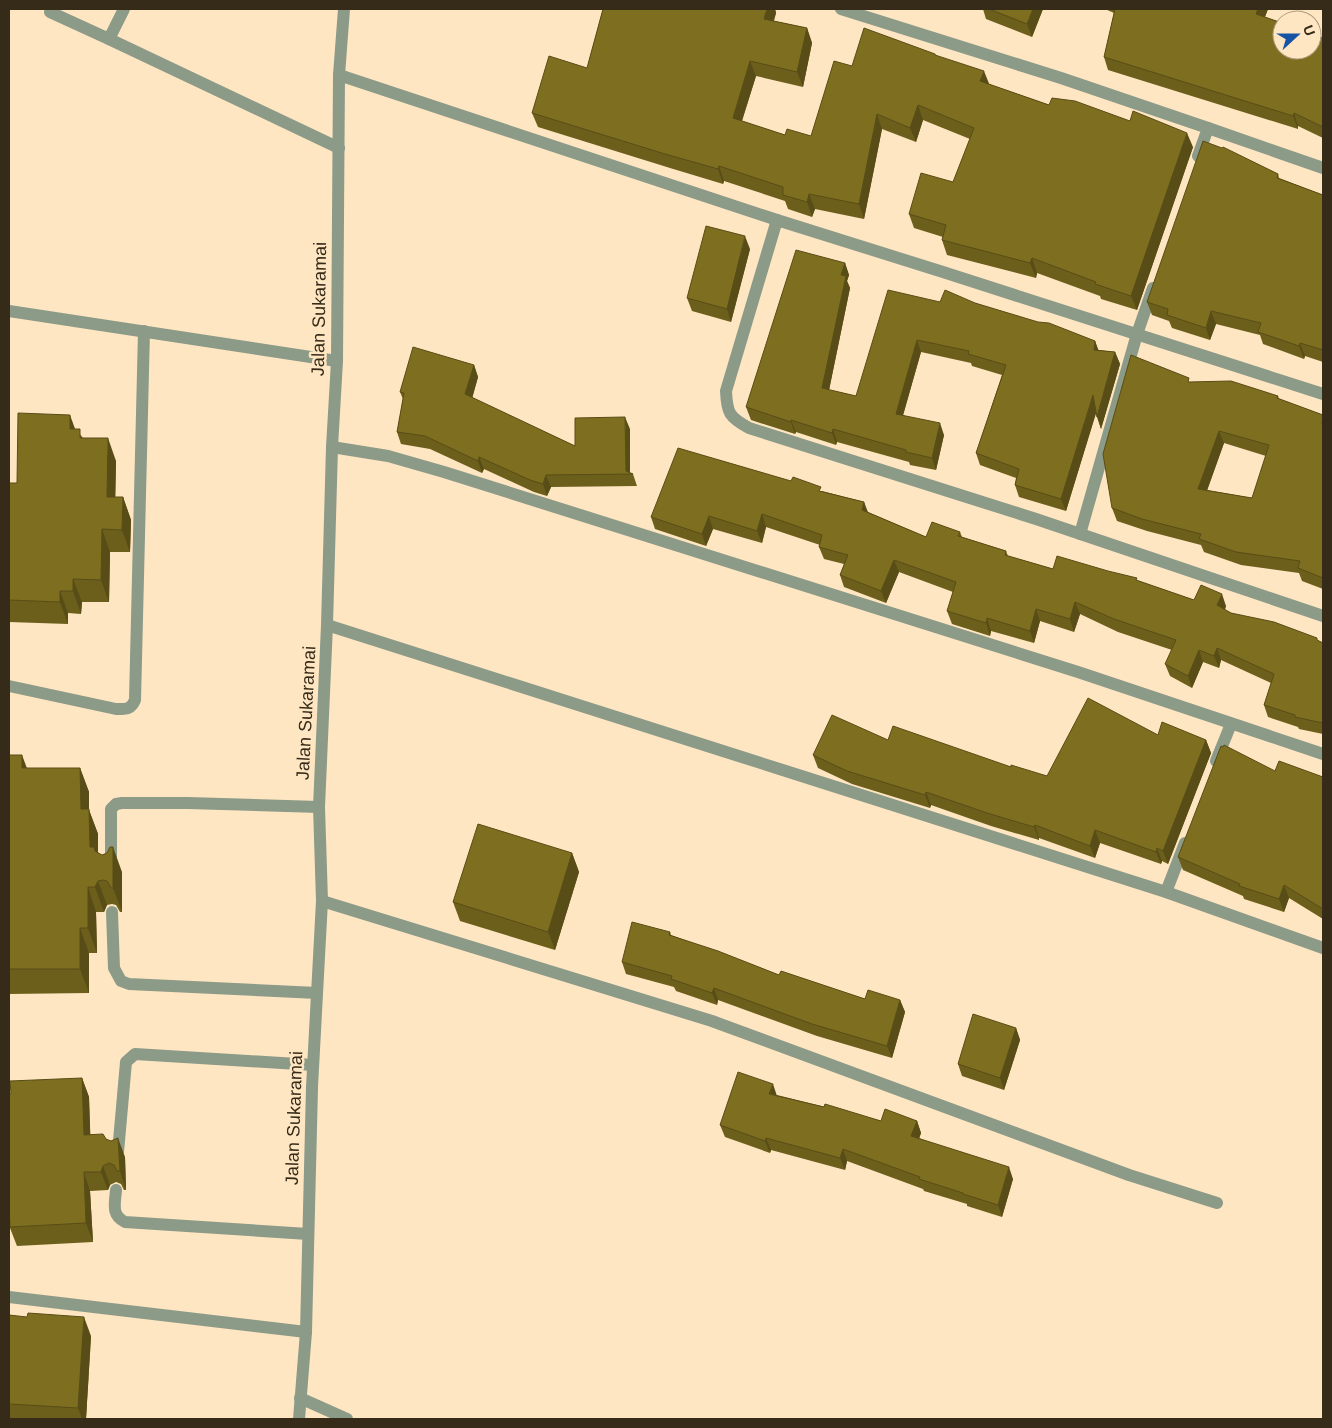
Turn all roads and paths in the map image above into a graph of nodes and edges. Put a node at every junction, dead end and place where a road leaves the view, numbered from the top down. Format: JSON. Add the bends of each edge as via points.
{"nodes":[{"id":1,"x":124,"y":9,"type":"edge"},
{"id":2,"x":344,"y":9,"type":"edge"},
{"id":3,"x":841,"y":9,"type":"edge"},
{"id":4,"x":50,"y":12,"type":"dead end"},
{"id":5,"x":109,"y":39,"type":"junction"},
{"id":6,"x":339,"y":75,"type":"junction"},
{"id":7,"x":1208,"y":128,"type":"junction"},
{"id":8,"x":338,"y":148,"type":"junction"},
{"id":9,"x":1195,"y":166,"type":"edge"},
{"id":10,"x":1323,"y":168,"type":"edge"},
{"id":11,"x":777,"y":220,"type":"junction"},
{"id":12,"x":1156,"y":278,"type":"edge"},
{"id":13,"x":9,"y":311,"type":"edge"},
{"id":14,"x":144,"y":331,"type":"junction"},
{"id":15,"x":1137,"y":334,"type":"junction"},
{"id":16,"x":337,"y":361,"type":"junction"},
{"id":17,"x":1323,"y":394,"type":"edge"},
{"id":18,"x":332,"y":448,"type":"junction"},
{"id":19,"x":1080,"y":534,"type":"junction"},
{"id":20,"x":1323,"y":616,"type":"edge"},
{"id":21,"x":327,"y":625,"type":"junction"},
{"id":22,"x":9,"y":686,"type":"edge"},
{"id":23,"x":1231,"y":724,"type":"junction"},
{"id":24,"x":1323,"y":754,"type":"edge"},
{"id":25,"x":1210,"y":777,"type":"edge"},
{"id":26,"x":319,"y":807,"type":"junction"},
{"id":27,"x":1190,"y":830,"type":"edge"},
{"id":28,"x":111,"y":872,"type":"edge"},
{"id":29,"x":1166,"y":892,"type":"junction"},
{"id":30,"x":322,"y":901,"type":"junction"},
{"id":31,"x":112,"y":912,"type":"edge"},
{"id":32,"x":1323,"y":948,"type":"edge"},
{"id":33,"x":317,"y":993,"type":"junction"},
{"id":34,"x":313,"y":1065,"type":"junction"},
{"id":35,"x":118,"y":1152,"type":"edge"},
{"id":36,"x":116,"y":1190,"type":"edge"},
{"id":37,"x":1216,"y":1203,"type":"dead end"},
{"id":38,"x":308,"y":1234,"type":"junction"},
{"id":39,"x":9,"y":1296,"type":"edge"},
{"id":40,"x":306,"y":1332,"type":"junction"},
{"id":41,"x":300,"y":1398,"type":"junction"},
{"id":42,"x":299,"y":1419,"type":"edge"},
{"id":43,"x":347,"y":1419,"type":"edge"}],
"edges":[{"from":1,"to":5,"type":"street"},
{"from":2,"to":6,"type":"street","name":"Jalan Sukaramai"},
{"from":3,"to":7,"type":"street"},
{"from":4,"to":5,"type":"street"},
{"from":5,"to":8,"type":"street"},
{"from":6,"to":8,"type":"street","name":"Jalan Sukaramai"},
{"from":6,"to":11,"type":"street"},
{"from":7,"to":9,"type":"street"},
{"from":7,"to":10,"type":"street"},
{"from":8,"to":16,"type":"street","name":"Jalan Sukaramai"},
{"from":11,"to":15,"type":"street"},
{"from":11,"to":19,"type":"street","via":[[726,391],[727,409],[734,420],[748,428]]},
{"from":12,"to":15,"type":"street"},
{"from":13,"to":14,"type":"street"},
{"from":14,"to":16,"type":"street"},
{"from":14,"to":22,"type":"street","via":[[135,700],[127,709],[116,709]]},
{"from":15,"to":17,"type":"street"},
{"from":15,"to":19,"type":"street"},
{"from":16,"to":18,"type":"street","name":"Jalan Sukaramai"},
{"from":18,"to":21,"type":"street","name":"Jalan Sukaramai"},
{"from":18,"to":23,"type":"street","via":[[388,456],[444,472],[1160,698]]},
{"from":19,"to":20,"type":"street"},
{"from":21,"to":26,"type":"street","name":"Jalan Sukaramai"},
{"from":21,"to":29,"type":"street"},
{"from":23,"to":24,"type":"street"},
{"from":23,"to":25,"type":"street"},
{"from":26,"to":28,"type":"street","via":[[116,804],[111,809]]},
{"from":26,"to":30,"type":"street","name":"Jalan Sukaramai"},
{"from":27,"to":29,"type":"street"},
{"from":29,"to":32,"type":"street"},
{"from":30,"to":33,"type":"street","name":"Jalan Sukaramai"},
{"from":30,"to":37,"type":"street","via":[[712,1020],[1129,1176]]},
{"from":31,"to":33,"type":"street","via":[[114,968],[121,981],[129,984]]},
{"from":33,"to":34,"type":"street","name":"Jalan Sukaramai"},
{"from":34,"to":35,"type":"street","via":[[135,1054],[126,1062]]},
{"from":34,"to":38,"type":"street","name":"Jalan Sukaramai"},
{"from":36,"to":38,"type":"street","via":[[115,1214],[131,1223]]},
{"from":38,"to":40,"type":"street","name":"Jalan Sukaramai"},
{"from":39,"to":40,"type":"street"},
{"from":40,"to":41,"type":"street","name":"Jalan Sukaramai"},
{"from":41,"to":42,"type":"street","name":"Jalan Sukaramai"},
{"from":41,"to":43,"type":"street"}]}
